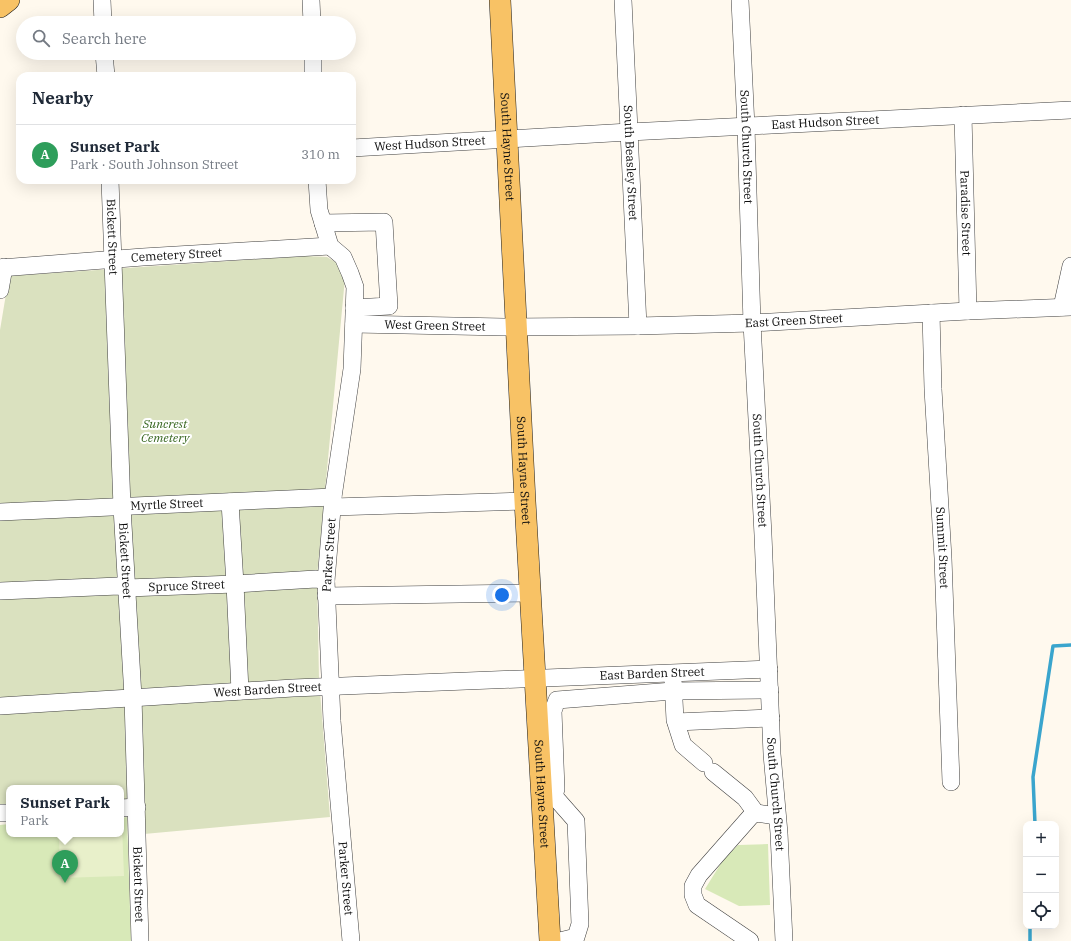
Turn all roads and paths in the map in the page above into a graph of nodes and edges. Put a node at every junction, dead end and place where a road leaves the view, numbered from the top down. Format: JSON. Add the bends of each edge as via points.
{"nodes":[{"id":1,"x":9,"y":0,"type":"edge"},
{"id":2,"x":102,"y":0,"type":"edge"},
{"id":3,"x":311,"y":0,"type":"edge"},
{"id":4,"x":500,"y":0,"type":"edge"},
{"id":5,"x":623,"y":0,"type":"edge"},
{"id":6,"x":740,"y":0,"type":"edge"},
{"id":7,"x":0,"y":7,"type":"edge"},
{"id":8,"x":103,"y":16,"type":"edge"},
{"id":9,"x":312,"y":16,"type":"edge"},
{"id":10,"x":105,"y":60,"type":"edge"},
{"id":11,"x":313,"y":60,"type":"edge"},
{"id":12,"x":106,"y":72,"type":"edge"},
{"id":13,"x":314,"y":72,"type":"edge"},
{"id":14,"x":1071,"y":110,"type":"edge"},
{"id":15,"x":963,"y":115,"type":"junction"},
{"id":16,"x":746,"y":126,"type":"junction"},
{"id":17,"x":629,"y":132,"type":"junction"},
{"id":18,"x":507,"y":139,"type":"junction"},
{"id":19,"x":356,"y":148,"type":"edge"},
{"id":20,"x":110,"y":184,"type":"edge"},
{"id":21,"x":317,"y":184,"type":"edge"},
{"id":22,"x":323,"y":223,"type":"junction"},
{"id":23,"x":330,"y":246,"type":"junction"},
{"id":24,"x":113,"y":260,"type":"junction"},
{"id":25,"x":1071,"y":266,"type":"edge"},
{"id":26,"x":2,"y":268,"type":"edge"},
{"id":27,"x":0,"y":290,"type":"edge"},
{"id":28,"x":1067,"y":307,"type":"edge"},
{"id":29,"x":968,"y":311,"type":"junction"},
{"id":30,"x":931,"y":313,"type":"junction"},
{"id":31,"x":354,"y":316,"type":"junction"},
{"id":32,"x":752,"y":323,"type":"junction"},
{"id":33,"x":638,"y":326,"type":"junction"},
{"id":34,"x":516,"y":327,"type":"junction"},
{"id":35,"x":525,"y":501,"type":"junction"},
{"id":36,"x":230,"y":502,"type":"junction"},
{"id":37,"x":333,"y":502,"type":"junction"},
{"id":38,"x":122,"y":507,"type":"junction"},
{"id":39,"x":0,"y":512,"type":"edge"},
{"id":40,"x":235,"y":584,"type":"junction"},
{"id":41,"x":128,"y":588,"type":"junction"},
{"id":42,"x":326,"y":588,"type":"junction"},
{"id":43,"x":0,"y":591,"type":"edge"},
{"id":44,"x":531,"y":593,"type":"junction"},
{"id":45,"x":769,"y":669,"type":"junction"},
{"id":46,"x":672,"y":673,"type":"junction"},
{"id":47,"x":535,"y":679,"type":"junction"},
{"id":48,"x":330,"y":686,"type":"junction"},
{"id":49,"x":240,"y":690,"type":"junction"},
{"id":50,"x":770,"y":690,"type":"junction"},
{"id":51,"x":673,"y":691,"type":"junction"},
{"id":52,"x":133,"y":697,"type":"junction"},
{"id":53,"x":0,"y":706,"type":"edge"},
{"id":54,"x":771,"y":718,"type":"junction"},
{"id":55,"x":676,"y":722,"type":"junction"},
{"id":56,"x":951,"y":782,"type":"dead end"},
{"id":57,"x":548,"y":796,"type":"junction"},
{"id":58,"x":129,"y":808,"type":"edge"},
{"id":59,"x":756,"y":813,"type":"junction"},
{"id":60,"x":777,"y":816,"type":"junction"},
{"id":61,"x":140,"y":941,"type":"edge"},
{"id":62,"x":351,"y":941,"type":"edge"},
{"id":63,"x":550,"y":941,"type":"edge"},
{"id":64,"x":560,"y":941,"type":"edge"},
{"id":65,"x":750,"y":941,"type":"edge"},
{"id":66,"x":784,"y":941,"type":"edge"}],
"edges":[{"from":1,"to":7,"type":"main road"},
{"from":2,"to":8,"type":"street"},
{"from":3,"to":9,"type":"street"},
{"from":4,"to":18,"type":"main road","name":"South Hayne Street"},
{"from":5,"to":17,"type":"street","name":"South Beasley Street"},
{"from":6,"to":16,"type":"street","name":"South Church Street"},
{"from":10,"to":12,"type":"street"},
{"from":11,"to":13,"type":"street"},
{"from":14,"to":15,"type":"street","name":"East Hudson Street"},
{"from":15,"to":16,"type":"street","name":"East Hudson Street"},
{"from":15,"to":29,"type":"street","name":"Paradise Street"},
{"from":16,"to":17,"type":"street","name":"East Hudson Street"},
{"from":16,"to":32,"type":"street","name":"South Church Street"},
{"from":17,"to":18,"type":"street","name":"East Hudson Street"},
{"from":17,"to":33,"type":"street","name":"South Beasley Street"},
{"from":18,"to":19,"type":"street","name":"West Hudson Street"},
{"from":18,"to":34,"type":"main road","name":"South Hayne Street"},
{"from":20,"to":24,"type":"street","name":"Bickett Street"},
{"from":21,"to":22,"type":"street","name":"Parker Street","via":[[319,210]]},
{"from":22,"to":23,"type":"street","name":"Parker Street"},
{"from":22,"to":31,"type":"street","via":[[384,222],[389,306]]},
{"from":23,"to":24,"type":"street","name":"Cemetery Street"},
{"from":23,"to":31,"type":"street","name":"Parker Street","via":[[343,257],[350,273],[354,287]]},
{"from":24,"to":26,"type":"street","name":"Cemetery Street"},
{"from":24,"to":38,"type":"street","name":"Bickett Street"},
{"from":25,"to":28,"type":"street"},
{"from":26,"to":27,"type":"street"},
{"from":28,"to":29,"type":"street","name":"East Green Street"},
{"from":29,"to":30,"type":"street","name":"East Green Street"},
{"from":30,"to":32,"type":"street","name":"East Green Street"},
{"from":30,"to":56,"type":"street","name":"Summit Street"},
{"from":31,"to":34,"type":"street","name":"West Green Street"},
{"from":31,"to":37,"type":"street","name":"Parker Street","via":[[352,369]]},
{"from":32,"to":33,"type":"street","name":"East Green Street"},
{"from":32,"to":45,"type":"street","name":"South Church Street"},
{"from":33,"to":34,"type":"street","name":"East Green Street"},
{"from":34,"to":35,"type":"main road","name":"South Hayne Street"},
{"from":35,"to":37,"type":"street","name":"Myrtle Street"},
{"from":35,"to":44,"type":"main road","name":"South Hayne Street"},
{"from":36,"to":37,"type":"street","name":"Myrtle Street"},
{"from":36,"to":38,"type":"street","name":"Myrtle Street"},
{"from":36,"to":40,"type":"street"},
{"from":37,"to":42,"type":"street","name":"Parker Street"},
{"from":38,"to":39,"type":"street","name":"Myrtle Street"},
{"from":38,"to":41,"type":"street","name":"Bickett Street"},
{"from":40,"to":41,"type":"street","name":"Spruce Street"},
{"from":40,"to":42,"type":"street","name":"Spruce Street","via":[[316,579]]},
{"from":40,"to":49,"type":"street"},
{"from":41,"to":43,"type":"street","name":"Spruce Street","via":[[119,586]]},
{"from":41,"to":52,"type":"street","name":"Bickett Street"},
{"from":42,"to":44,"type":"street","name":"Spruce Street"},
{"from":42,"to":48,"type":"street","name":"Parker Street"},
{"from":44,"to":47,"type":"main road","name":"South Hayne Street"},
{"from":45,"to":46,"type":"street","name":"East Barden Street"},
{"from":45,"to":50,"type":"street","name":"South Church Street"},
{"from":46,"to":47,"type":"street","name":"East Barden Street"},
{"from":46,"to":51,"type":"street"},
{"from":47,"to":48,"type":"street","name":"West Barden Street"},
{"from":47,"to":57,"type":"main road","name":"South Hayne Street"},
{"from":48,"to":49,"type":"street","name":"West Barden Street"},
{"from":48,"to":62,"type":"street","name":"Parker Street"},
{"from":49,"to":52,"type":"street","name":"West Barden Street"},
{"from":50,"to":51,"type":"street"},
{"from":50,"to":54,"type":"street","name":"South Church Street"},
{"from":51,"to":55,"type":"street"},
{"from":51,"to":57,"type":"street","via":[[557,700],[553,711],[556,789]]},
{"from":52,"to":53,"type":"street","name":"West Barden Street"},
{"from":52,"to":58,"type":"street","name":"Bickett Street"},
{"from":54,"to":55,"type":"street"},
{"from":54,"to":60,"type":"street","name":"South Church Street"},
{"from":55,"to":59,"type":"street","via":[[683,746],[745,798]]},
{"from":57,"to":63,"type":"main road","name":"South Hayne Street"},
{"from":57,"to":64,"type":"street","via":[[576,820],[580,924],[576,937]]},
{"from":58,"to":61,"type":"street","name":"Bickett Street"},
{"from":59,"to":60,"type":"street"},
{"from":59,"to":65,"type":"street","via":[[699,875],[693,886],[697,905]]},
{"from":60,"to":66,"type":"street","name":"South Church Street"}]}
